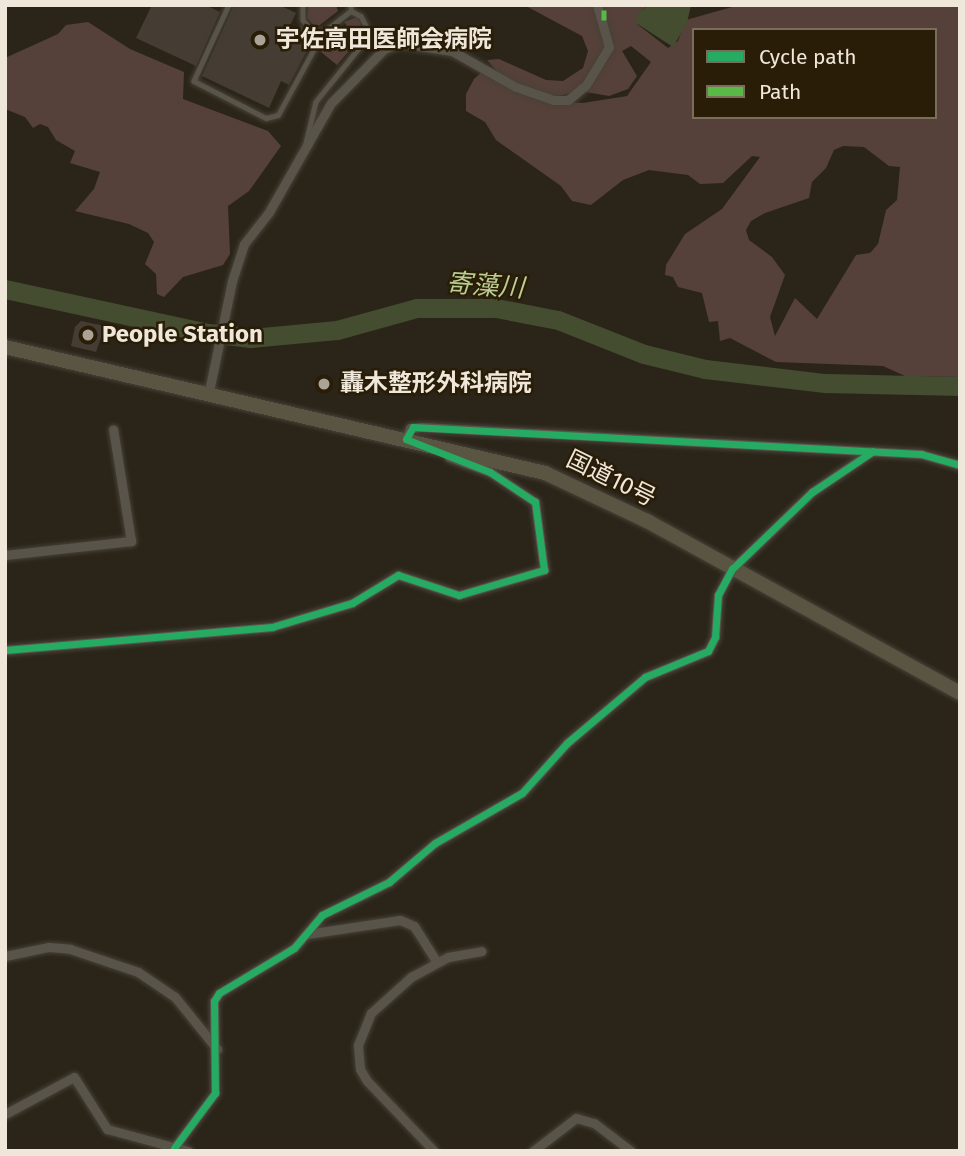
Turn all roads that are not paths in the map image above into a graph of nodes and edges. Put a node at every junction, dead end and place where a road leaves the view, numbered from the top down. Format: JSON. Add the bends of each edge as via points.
{"nodes":[{"id":1,"x":229,"y":5,"type":"edge"},
{"id":2,"x":303,"y":5,"type":"edge"},
{"id":3,"x":597,"y":5,"type":"edge"},
{"id":4,"x":351,"y":7,"type":"edge"},
{"id":5,"x":323,"y":32,"type":"junction"},
{"id":6,"x":306,"y":146,"type":"junction"},
{"id":7,"x":5,"y":347,"type":"edge"},
{"id":8,"x":208,"y":396,"type":"junction"},
{"id":9,"x":113,"y":429,"type":"dead end"},
{"id":10,"x":406,"y":439,"type":"junction"},
{"id":11,"x":873,"y":451,"type":"junction"},
{"id":12,"x":960,"y":465,"type":"edge"},
{"id":13,"x":5,"y":555,"type":"edge"},
{"id":14,"x":732,"y":569,"type":"junction"},
{"id":15,"x":5,"y":650,"type":"edge"},
{"id":16,"x":960,"y":693,"type":"edge"},
{"id":17,"x":307,"y":934,"type":"junction"},
{"id":18,"x":481,"y":951,"type":"dead end"},
{"id":19,"x":5,"y":957,"type":"edge"},
{"id":20,"x":436,"y":961,"type":"junction"},
{"id":21,"x":218,"y":1051,"type":"junction"},
{"id":22,"x":5,"y":1114,"type":"edge"},
{"id":23,"x":174,"y":1148,"type":"junction"},
{"id":24,"x":188,"y":1151,"type":"edge"},
{"id":25,"x":434,"y":1151,"type":"edge"},
{"id":26,"x":533,"y":1151,"type":"edge"},
{"id":27,"x":631,"y":1151,"type":"edge"}],
"edges":[{"from":1,"to":5,"type":"lane","via":[[194,81],[266,118],[278,116]]},
{"from":2,"to":5,"type":"lane","via":[[306,26]]},
{"from":3,"to":6,"type":"street","via":[[609,47],[603,62],[573,98],[553,100],[516,87],[461,54],[394,43],[331,103]]},
{"from":4,"to":5,"type":"lane"},
{"from":4,"to":6,"type":"lane","via":[[366,24],[367,36],[316,102]]},
{"from":6,"to":8,"type":"street","via":[[269,212],[244,244]]},
{"from":7,"to":8,"type":"highway","name":"国道10号"},
{"from":8,"to":10,"type":"highway","name":"国道10号"},
{"from":9,"to":13,"type":"street","via":[[131,541]]},
{"from":10,"to":11,"type":"street","via":[[413,427]]},
{"from":10,"to":14,"type":"highway","name":"国道10号","via":[[498,459],[563,480]]},
{"from":10,"to":15,"type":"street","via":[[490,471],[536,502],[544,570],[459,595],[398,575],[352,603],[272,627]]},
{"from":11,"to":12,"type":"street","via":[[921,454]]},
{"from":11,"to":14,"type":"street","via":[[812,492]]},
{"from":14,"to":16,"type":"highway","name":"国道10号"},
{"from":14,"to":17,"type":"street","via":[[718,595],[715,637],[708,651],[645,677],[568,743],[522,793],[435,843],[388,882],[322,915]]},
{"from":17,"to":20,"type":"street","via":[[400,920],[414,926]]},
{"from":17,"to":21,"type":"street","via":[[294,948],[216,996]]},
{"from":18,"to":20,"type":"street"},
{"from":19,"to":21,"type":"street","via":[[49,947],[69,949],[138,972],[175,997]]},
{"from":20,"to":25,"type":"street","via":[[411,976],[371,1013],[357,1057],[367,1081]]},
{"from":21,"to":23,"type":"street","via":[[215,1093]]},
{"from":22,"to":23,"type":"street","via":[[74,1077],[107,1129]]},
{"from":23,"to":24,"type":"street"},
{"from":26,"to":27,"type":"street","via":[[576,1118],[594,1123]]}]}
